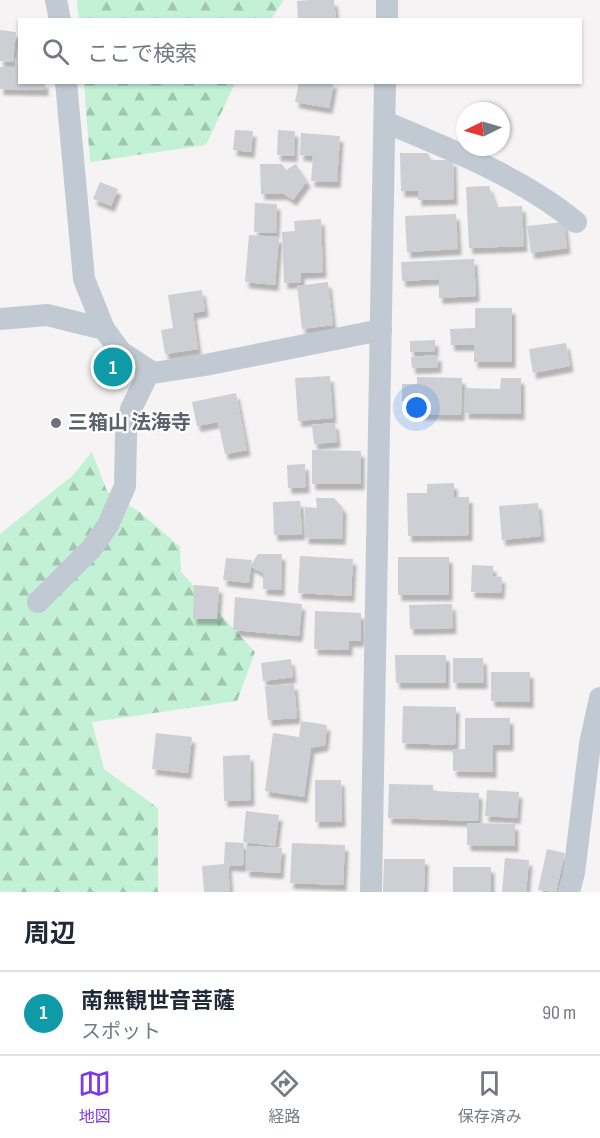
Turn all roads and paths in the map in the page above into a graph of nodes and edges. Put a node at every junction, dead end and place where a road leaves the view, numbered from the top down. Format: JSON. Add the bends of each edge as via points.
{"nodes":[{"id":1,"x":57,"y":0,"type":"edge"},
{"id":2,"x":387,"y":0,"type":"edge"},
{"id":3,"x":60,"y":18,"type":"edge"},
{"id":4,"x":387,"y":18,"type":"edge"},
{"id":5,"x":66,"y":84,"type":"edge"},
{"id":6,"x":386,"y":84,"type":"edge"},
{"id":7,"x":385,"y":122,"type":"junction"},
{"id":8,"x":576,"y":222,"type":"dead end"},
{"id":9,"x":0,"y":319,"type":"edge"},
{"id":10,"x":104,"y":328,"type":"junction"},
{"id":11,"x":381,"y":330,"type":"junction"},
{"id":12,"x":148,"y":372,"type":"junction"},
{"id":13,"x":38,"y":602,"type":"dead end"},
{"id":14,"x":600,"y":698,"type":"edge"},
{"id":15,"x":370,"y":892,"type":"edge"},
{"id":16,"x":570,"y":892,"type":"edge"}],
"edges":[{"from":1,"to":3,"type":"street"},
{"from":2,"to":4,"type":"street"},
{"from":5,"to":10,"type":"street","via":[[84,279]]},
{"from":6,"to":7,"type":"street"},
{"from":7,"to":8,"type":"street","via":[[464,155],[556,205]]},
{"from":7,"to":11,"type":"street"},
{"from":9,"to":10,"type":"street","via":[[48,315]]},
{"from":10,"to":12,"type":"street","via":[[121,352]]},
{"from":11,"to":12,"type":"street","via":[[205,365]]},
{"from":11,"to":15,"type":"street"},
{"from":12,"to":13,"type":"street","via":[[130,410],[125,486],[108,525],[92,548]]},
{"from":14,"to":16,"type":"street"}]}
